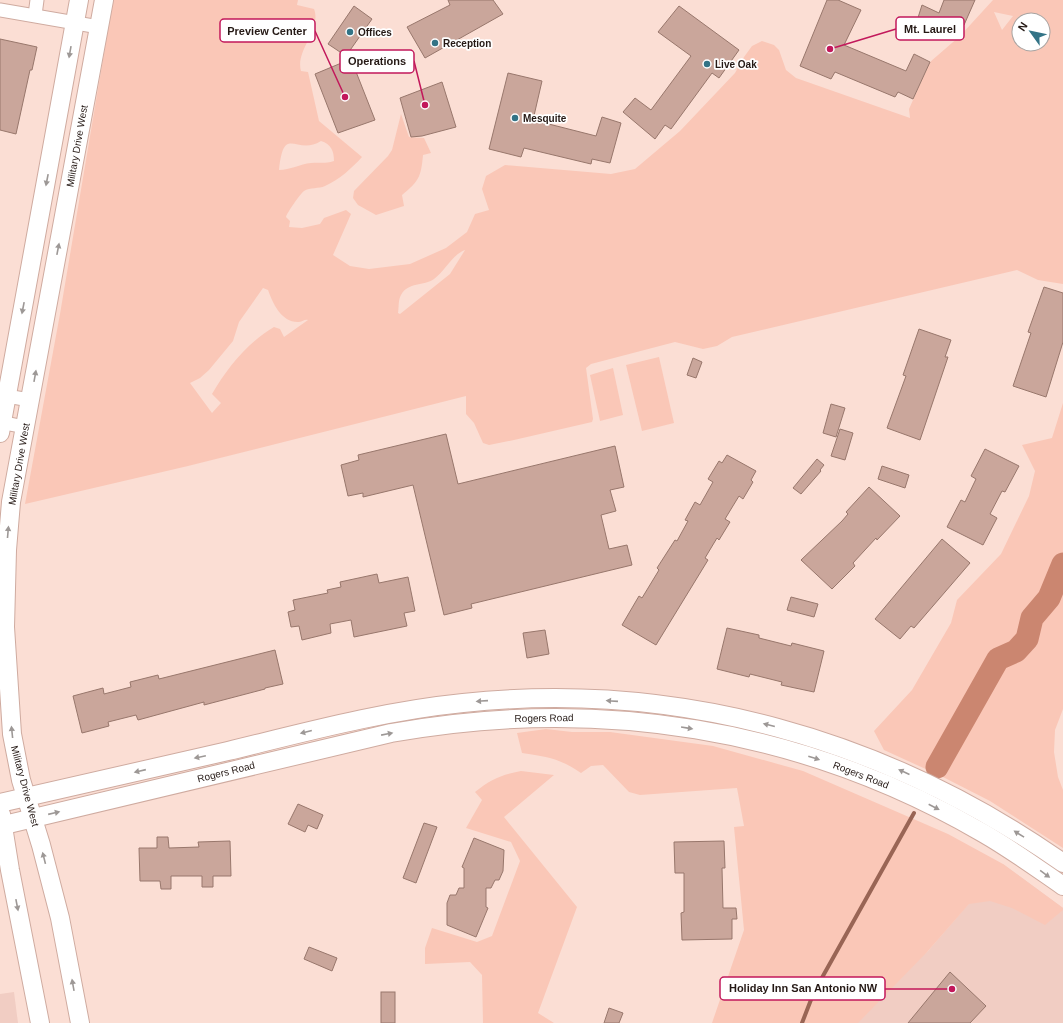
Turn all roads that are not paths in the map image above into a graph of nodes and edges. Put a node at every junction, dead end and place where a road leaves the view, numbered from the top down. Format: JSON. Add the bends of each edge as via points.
{"nodes":[{"id":1,"x":38,"y":0,"type":"edge"},
{"id":2,"x":79,"y":0,"type":"edge"},
{"id":3,"x":104,"y":0,"type":"edge"},
{"id":4,"x":0,"y":10,"type":"edge"},
{"id":5,"x":36,"y":15,"type":"junction"},
{"id":6,"x":75,"y":22,"type":"junction"},
{"id":7,"x":99,"y":27,"type":"junction"},
{"id":8,"x":4,"y":396,"type":"edge"},
{"id":9,"x":30,"y":400,"type":"junction"},
{"id":10,"x":1,"y":426,"type":"edge"},
{"id":11,"x":25,"y":427,"type":"junction"},
{"id":12,"x":26,"y":797,"type":"junction"},
{"id":13,"x":0,"y":804,"type":"edge"},
{"id":14,"x":32,"y":818,"type":"junction"},
{"id":15,"x":1,"y":825,"type":"edge"},
{"id":16,"x":1063,"y":863,"type":"edge"},
{"id":17,"x":1063,"y":886,"type":"edge"},
{"id":18,"x":40,"y":1023,"type":"edge"},
{"id":19,"x":80,"y":1023,"type":"edge"}],
"edges":[{"from":1,"to":5,"type":"street"},
{"from":2,"to":6,"type":"main road"},
{"from":3,"to":7,"type":"main road","name":"Military Drive West"},
{"from":4,"to":5,"type":"street"},
{"from":5,"to":6,"type":"street"},
{"from":6,"to":7,"type":"street"},
{"from":6,"to":8,"type":"main road","one_way":true},
{"from":9,"to":7,"type":"main road","name":"Military Drive West","one_way":true},
{"from":8,"to":9,"type":"street"},
{"from":8,"to":10,"type":"main road"},
{"from":9,"to":11,"type":"main road","name":"Military Drive West"},
{"from":10,"to":11,"type":"street"},
{"from":12,"to":11,"type":"main road","name":"Military Drive West","one_way":true,"via":[[12,734],[5,627],[9,520]]},
{"from":12,"to":13,"type":"main road","name":"Rogers Road"},
{"from":12,"to":14,"type":"main road","name":"Military Drive West"},
{"from":16,"to":12,"type":"main road","name":"Rogers Road","one_way":true,"via":[[965,802],[899,770],[838,746],[722,714],[671,706],[594,699],[478,701],[391,713]]},
{"from":13,"to":15,"type":"main road"},
{"from":14,"to":15,"type":"main road","name":"Rogers Road"},
{"from":14,"to":17,"type":"main road","name":"Rogers Road","one_way":true,"via":[[349,742],[414,729],[510,718],[626,720],[737,738],[796,752],[858,773],[965,823],[1025,859]]},
{"from":19,"to":14,"type":"main road","name":"Military Drive West","one_way":true,"via":[[60,918]]},
{"from":15,"to":18,"type":"main road","one_way":true}]}
